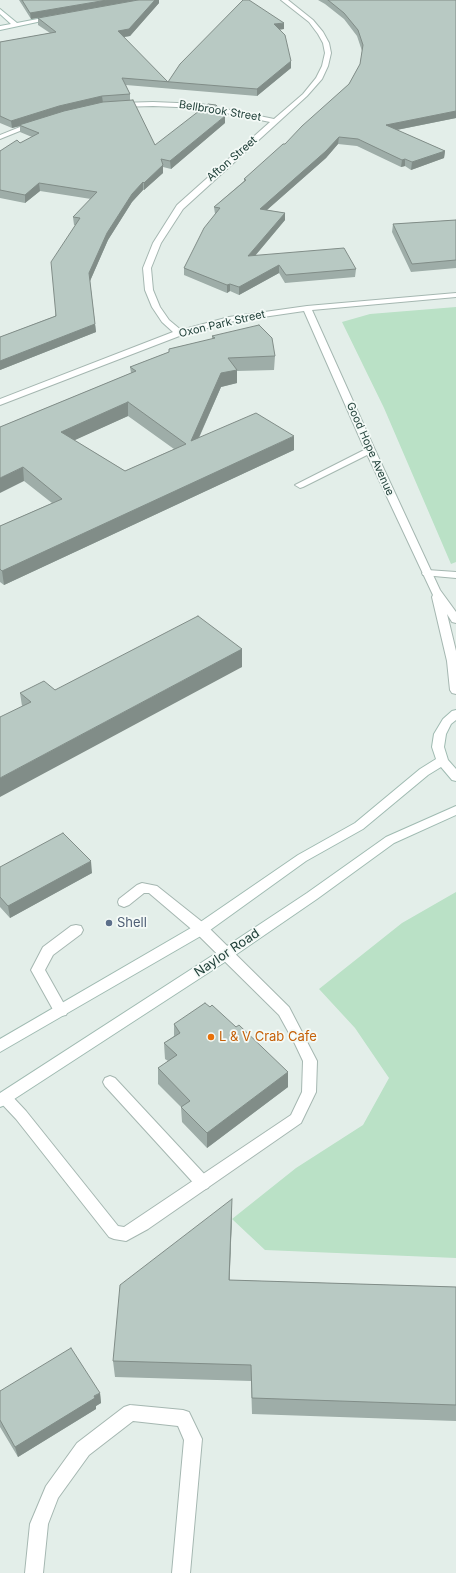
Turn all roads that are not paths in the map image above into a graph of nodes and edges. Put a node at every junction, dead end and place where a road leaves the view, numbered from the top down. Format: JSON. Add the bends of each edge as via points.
{"nodes":[{"id":1,"x":284,"y":0,"type":"edge"},
{"id":2,"x":0,"y":11,"type":"edge"},
{"id":3,"x":62,"y":17,"type":"edge"},
{"id":4,"x":16,"y":25,"type":"junction"},
{"id":5,"x":0,"y":28,"type":"edge"},
{"id":6,"x":109,"y":105,"type":"edge"},
{"id":7,"x":276,"y":120,"type":"junction"},
{"id":8,"x":41,"y":121,"type":"edge"},
{"id":9,"x":0,"y":137,"type":"edge"},
{"id":10,"x":456,"y":294,"type":"edge"},
{"id":11,"x":307,"y":308,"type":"junction"},
{"id":12,"x":179,"y":333,"type":"junction"},
{"id":13,"x":0,"y":402,"type":"edge"},
{"id":14,"x":370,"y":450,"type":"junction"},
{"id":15,"x":300,"y":485,"type":"dead end"},
{"id":16,"x":427,"y":574,"type":"junction"},
{"id":17,"x":456,"y":575,"type":"edge"},
{"id":18,"x":435,"y":590,"type":"junction"},
{"id":19,"x":456,"y":620,"type":"edge"},
{"id":20,"x":456,"y":690,"type":"edge"},
{"id":21,"x":456,"y":714,"type":"edge"},
{"id":22,"x":442,"y":761,"type":"junction"},
{"id":23,"x":456,"y":777,"type":"edge"},
{"id":24,"x":456,"y":810,"type":"edge"},
{"id":25,"x":124,"y":902,"type":"dead end"},
{"id":26,"x":201,"y":929,"type":"junction"},
{"id":27,"x":76,"y":930,"type":"dead end"},
{"id":28,"x":226,"y":954,"type":"junction"},
{"id":29,"x":61,"y":1011,"type":"junction"},
{"id":30,"x":0,"y":1046,"type":"edge"},
{"id":31,"x":110,"y":1082,"type":"dead end"},
{"id":32,"x":2,"y":1099,"type":"edge"},
{"id":33,"x":203,"y":1183,"type":"junction"},
{"id":34,"x":34,"y":1573,"type":"edge"},
{"id":35,"x":182,"y":1573,"type":"edge"}],
"edges":[{"from":1,"to":7,"type":"street","name":"Afton Street","via":[[311,21],[321,33],[328,53],[318,79],[305,95]]},
{"from":2,"to":4,"type":"street"},
{"from":3,"to":4,"type":"street"},
{"from":4,"to":5,"type":"street"},
{"from":6,"to":7,"type":"street","name":"Bellbrook Street","via":[[188,105]]},
{"from":7,"to":12,"type":"street","name":"Afton Street","via":[[180,207],[157,243],[147,268],[149,290],[166,322]]},
{"from":8,"to":9,"type":"street"},
{"from":10,"to":11,"type":"street","name":"Oxon Park Street"},
{"from":11,"to":12,"type":"street","name":"Oxon Park Street","via":[[234,319]]},
{"from":11,"to":14,"type":"street","name":"Good Hope Avenue"},
{"from":12,"to":13,"type":"street","name":"Oxon Park Street"},
{"from":14,"to":15,"type":"street"},
{"from":14,"to":16,"type":"street","name":"Good Hope Avenue"},
{"from":16,"to":17,"type":"street"},
{"from":16,"to":18,"type":"street","name":"Good Hope Avenue"},
{"from":18,"to":19,"type":"street","name":"Good Hope Avenue"},
{"from":18,"to":20,"type":"street","name":"Good Hope Avenue","via":[[453,661]]},
{"from":21,"to":22,"type":"street","via":[[447,722],[440,734],[438,747]]},
{"from":22,"to":23,"type":"street"},
{"from":22,"to":26,"type":"street","via":[[424,772],[359,826],[302,858]]},
{"from":24,"to":28,"type":"street","name":"Naylor Road","via":[[390,840]]},
{"from":25,"to":26,"type":"street","via":[[142,888],[152,889]]},
{"from":26,"to":28,"type":"street"},
{"from":26,"to":29,"type":"street"},
{"from":27,"to":29,"type":"street","via":[[48,951],[38,970]]},
{"from":28,"to":32,"type":"street","name":"Naylor Road"},
{"from":28,"to":33,"type":"street","via":[[284,1011],[310,1061],[309,1092],[296,1119]]},
{"from":29,"to":30,"type":"street"},
{"from":31,"to":33,"type":"street"},
{"from":32,"to":33,"type":"street","via":[[21,1115],[114,1232],[126,1234]]},
{"from":34,"to":35,"type":"street","via":[[39,1524],[52,1492],[83,1449],[130,1413],[183,1418],[193,1439]]}]}
